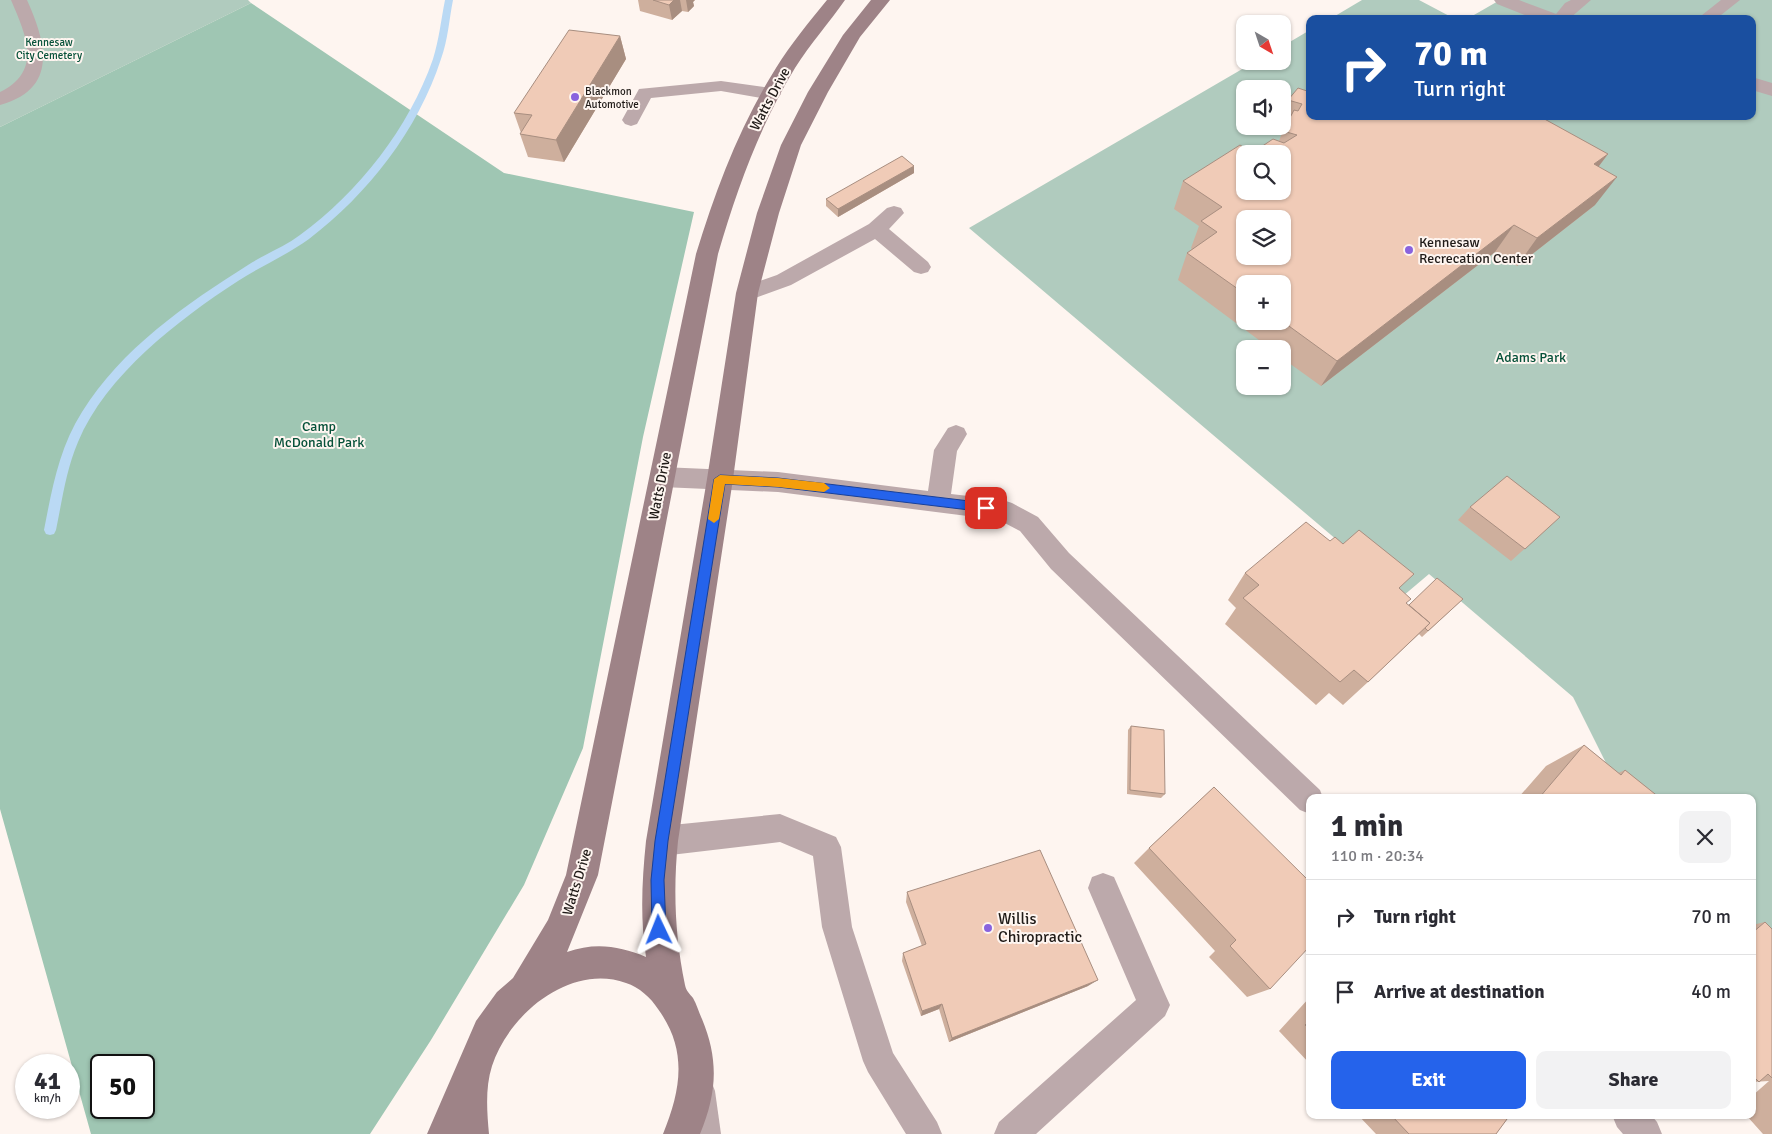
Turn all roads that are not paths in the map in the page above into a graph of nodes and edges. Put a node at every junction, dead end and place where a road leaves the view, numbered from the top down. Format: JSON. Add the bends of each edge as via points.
{"nodes":[{"id":1,"x":20,"y":0,"type":"edge"},
{"id":2,"x":836,"y":0,"type":"edge"},
{"id":3,"x":881,"y":0,"type":"edge"},
{"id":4,"x":1503,"y":0,"type":"edge"},
{"id":5,"x":1583,"y":0,"type":"edge"},
{"id":6,"x":1732,"y":0,"type":"edge"},
{"id":7,"x":1542,"y":15,"type":"edge"},
{"id":8,"x":1564,"y":15,"type":"edge"},
{"id":9,"x":1711,"y":15,"type":"edge"},
{"id":10,"x":772,"y":94,"type":"junction"},
{"id":11,"x":0,"y":99,"type":"edge"},
{"id":12,"x":630,"y":120,"type":"dead end"},
{"id":13,"x":894,"y":213,"type":"dead end"},
{"id":14,"x":876,"y":229,"type":"junction"},
{"id":15,"x":921,"y":267,"type":"dead end"},
{"id":16,"x":747,"y":293,"type":"junction"},
{"id":17,"x":956,"y":434,"type":"dead end"},
{"id":18,"x":662,"y":477,"type":"junction"},
{"id":19,"x":720,"y":479,"type":"junction"},
{"id":20,"x":938,"y":502,"type":"junction"},
{"id":21,"x":1306,"y":796,"type":"edge"},
{"id":22,"x":662,"y":841,"type":"junction"},
{"id":23,"x":1103,"y":888,"type":"dead end"},
{"id":24,"x":526,"y":989,"type":"junction"},
{"id":25,"x":669,"y":992,"type":"junction"},
{"id":26,"x":474,"y":1068,"type":"junction"},
{"id":27,"x":696,"y":1085,"type":"junction"},
{"id":28,"x":1632,"y":1119,"type":"edge"},
{"id":29,"x":445,"y":1134,"type":"edge"},
{"id":30,"x":470,"y":1134,"type":"edge"},
{"id":31,"x":681,"y":1134,"type":"edge"},
{"id":32,"x":703,"y":1134,"type":"edge"},
{"id":33,"x":926,"y":1134,"type":"edge"},
{"id":34,"x":1011,"y":1134,"type":"edge"},
{"id":35,"x":1645,"y":1134,"type":"edge"}],
"edges":[{"from":1,"to":11,"type":"lane","via":[[35,47],[34,69],[27,82]]},
{"from":2,"to":10,"type":"main road","name":"Watts Drive","via":[[785,68]]},
{"from":3,"to":16,"type":"main road","via":[[852,35],[791,145],[768,213]]},
{"from":4,"to":7,"type":"street"},
{"from":5,"to":8,"type":"lane"},
{"from":6,"to":9,"type":"lane"},
{"from":10,"to":12,"type":"lane","via":[[721,86],[645,93]]},
{"from":10,"to":18,"type":"main road","name":"Watts Drive","via":[[737,166],[710,244]]},
{"from":13,"to":14,"type":"lane"},
{"from":14,"to":15,"type":"lane"},
{"from":14,"to":16,"type":"lane","via":[[784,280]]},
{"from":16,"to":19,"type":"main road"},
{"from":17,"to":20,"type":"lane","via":[[946,450]]},
{"from":18,"to":19,"type":"lane"},
{"from":18,"to":24,"type":"main road","name":"Watts Drive","via":[[582,875],[560,931]]},
{"from":19,"to":20,"type":"lane","via":[[778,482]]},
{"from":19,"to":22,"type":"main road"},
{"from":20,"to":21,"type":"lane","via":[[1003,510],[1029,524],[1067,568]]},
{"from":22,"to":25,"type":"main road","via":[[658,880],[659,930]]},
{"from":22,"to":33,"type":"lane","via":[[780,828],[826,847],[837,927],[878,1061]]},
{"from":23,"to":34,"type":"lane","via":[[1154,1005]]},
{"from":24,"to":25,"type":"main road","via":[[556,971],[587,962],[602,962],[617,963],[646,973]]},
{"from":24,"to":26,"type":"main road","via":[[499,1017]]},
{"from":25,"to":27,"type":"main road","via":[[686,1018],[696,1050]]},
{"from":26,"to":29,"type":"main road"},
{"from":26,"to":30,"type":"main road","via":[[468,1105]]},
{"from":27,"to":31,"type":"main road"},
{"from":27,"to":32,"type":"street"},
{"from":28,"to":35,"type":"lane"}]}
